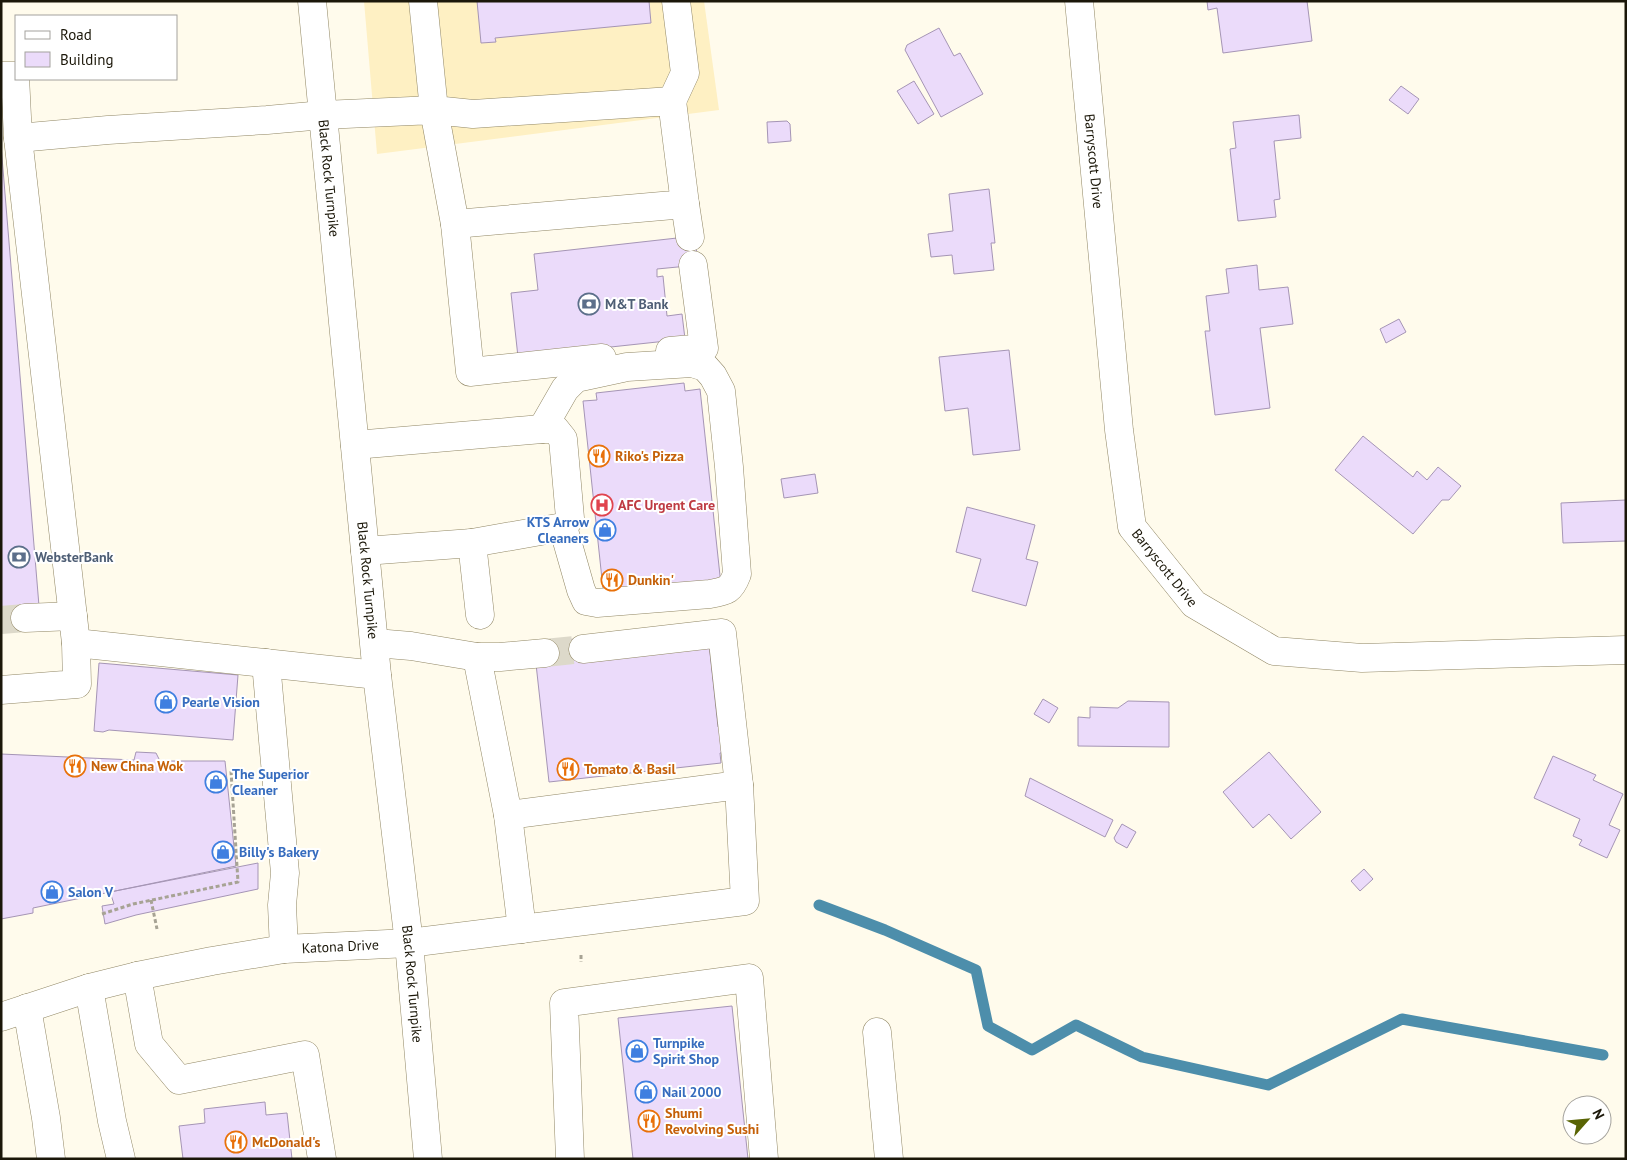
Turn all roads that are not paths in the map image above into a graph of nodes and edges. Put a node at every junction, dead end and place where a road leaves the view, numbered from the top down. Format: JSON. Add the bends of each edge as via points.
{"nodes":[{"id":1,"x":312,"y":1,"type":"edge"},
{"id":2,"x":423,"y":1,"type":"edge"},
{"id":3,"x":676,"y":1,"type":"edge"},
{"id":4,"x":1079,"y":1,"type":"edge"},
{"id":5,"x":8,"y":76,"type":"edge"},
{"id":6,"x":672,"y":101,"type":"junction"},
{"id":7,"x":434,"y":110,"type":"junction"},
{"id":8,"x":323,"y":115,"type":"junction"},
{"id":9,"x":18,"y":138,"type":"junction"},
{"id":10,"x":685,"y":204,"type":"junction"},
{"id":11,"x":455,"y":224,"type":"junction"},
{"id":12,"x":690,"y":237,"type":"dead end"},
{"id":13,"x":693,"y":265,"type":"dead end"},
{"id":14,"x":542,"y":429,"type":"junction"},
{"id":15,"x":355,"y":445,"type":"junction"},
{"id":16,"x":563,"y":526,"type":"junction"},
{"id":17,"x":472,"y":543,"type":"junction"},
{"id":18,"x":365,"y":550,"type":"junction"},
{"id":19,"x":73,"y":616,"type":"junction"},
{"id":20,"x":480,"y":616,"type":"dead end"},
{"id":21,"x":25,"y":618,"type":"tunnel mouth"},
{"id":22,"x":76,"y":643,"type":"junction"},
{"id":23,"x":375,"y":643,"type":"junction"},
{"id":24,"x":583,"y":649,"type":"tunnel mouth"},
{"id":25,"x":1626,"y":650,"type":"edge"},
{"id":26,"x":544,"y":653,"type":"tunnel mouth"},
{"id":27,"x":476,"y":656,"type":"junction"},
{"id":28,"x":266,"y":663,"type":"junction"},
{"id":29,"x":377,"y":675,"type":"junction"},
{"id":30,"x":1,"y":690,"type":"edge"},
{"id":31,"x":739,"y":785,"type":"junction"},
{"id":32,"x":508,"y":815,"type":"junction"},
{"id":33,"x":522,"y":929,"type":"junction"},
{"id":34,"x":409,"y":943,"type":"junction"},
{"id":35,"x":284,"y":949,"type":"junction"},
{"id":36,"x":137,"y":976,"type":"junction"},
{"id":37,"x":89,"y":988,"type":"junction"},
{"id":38,"x":27,"y":1008,"type":"junction"},
{"id":39,"x":1,"y":1017,"type":"edge"},
{"id":40,"x":877,"y":1032,"type":"dead end"},
{"id":41,"x":51,"y":1159,"type":"edge"},
{"id":42,"x":121,"y":1159,"type":"edge"},
{"id":43,"x":322,"y":1159,"type":"edge"},
{"id":44,"x":427,"y":1159,"type":"edge"},
{"id":45,"x":570,"y":1159,"type":"edge"},
{"id":46,"x":764,"y":1159,"type":"edge"},
{"id":47,"x":889,"y":1159,"type":"edge"}],
"edges":[{"from":1,"to":8,"type":"street","name":"Black Rock Turnpike"},
{"from":2,"to":7,"type":"street"},
{"from":3,"to":6,"type":"street","via":[[685,73]]},
{"from":4,"to":25,"type":"street","name":"Barryscott Drive","via":[[1118,420],[1132,527],[1194,604],[1274,651],[1362,658]]},
{"from":5,"to":9,"type":"street"},
{"from":6,"to":7,"type":"street","via":[[473,114]]},
{"from":6,"to":10,"type":"street"},
{"from":7,"to":8,"type":"street"},
{"from":7,"to":11,"type":"street"},
{"from":8,"to":9,"type":"street"},
{"from":8,"to":15,"type":"street","name":"Black Rock Turnpike"},
{"from":9,"to":19,"type":"street"},
{"from":10,"to":11,"type":"street"},
{"from":10,"to":12,"type":"street"},
{"from":11,"to":13,"type":"street","via":[[470,372],[704,348]]},
{"from":14,"to":15,"type":"street"},
{"from":14,"to":16,"type":"street","via":[[555,429],[563,439],[570,518]]},
{"from":14,"to":16,"type":"street","via":[[565,389],[576,378],[627,367],[692,362],[705,367],[721,391],[737,574],[733,586],[710,594],[596,603],[586,601],[580,590]]},
{"from":15,"to":18,"type":"street","name":"Black Rock Turnpike"},
{"from":16,"to":17,"type":"street"},
{"from":17,"to":18,"type":"street"},
{"from":17,"to":20,"type":"street"},
{"from":18,"to":23,"type":"street","name":"Black Rock Turnpike"},
{"from":19,"to":21,"type":"street"},
{"from":19,"to":22,"type":"street"},
{"from":22,"to":28,"type":"street"},
{"from":22,"to":30,"type":"street","via":[[77,684]]},
{"from":23,"to":27,"type":"street"},
{"from":23,"to":29,"type":"street","name":"Black Rock Turnpike"},
{"from":24,"to":31,"type":"street","via":[[722,633]]},
{"from":26,"to":27,"type":"street"},
{"from":27,"to":32,"type":"street"},
{"from":28,"to":29,"type":"street"},
{"from":28,"to":35,"type":"street","via":[[286,873],[282,905]]},
{"from":29,"to":34,"type":"street","name":"Black Rock Turnpike"},
{"from":31,"to":32,"type":"street"},
{"from":31,"to":33,"type":"street","name":"Katona Drive","via":[[745,902]]},
{"from":32,"to":33,"type":"street"},
{"from":33,"to":34,"type":"street","name":"Katona Drive"},
{"from":34,"to":35,"type":"street","name":"Katona Drive"},
{"from":34,"to":44,"type":"street","name":"Black Rock Turnpike"},
{"from":35,"to":36,"type":"street","name":"Katona Drive"},
{"from":36,"to":37,"type":"street","name":"Katona Drive"},
{"from":36,"to":43,"type":"street","via":[[149,1044],[179,1080],[306,1055]]},
{"from":37,"to":38,"type":"street","name":"Katona Drive"},
{"from":37,"to":42,"type":"street"},
{"from":38,"to":39,"type":"street","name":"Katona Drive"},
{"from":38,"to":41,"type":"street"},
{"from":40,"to":47,"type":"street"},
{"from":45,"to":46,"type":"street","via":[[564,1002],[749,978]]}]}
